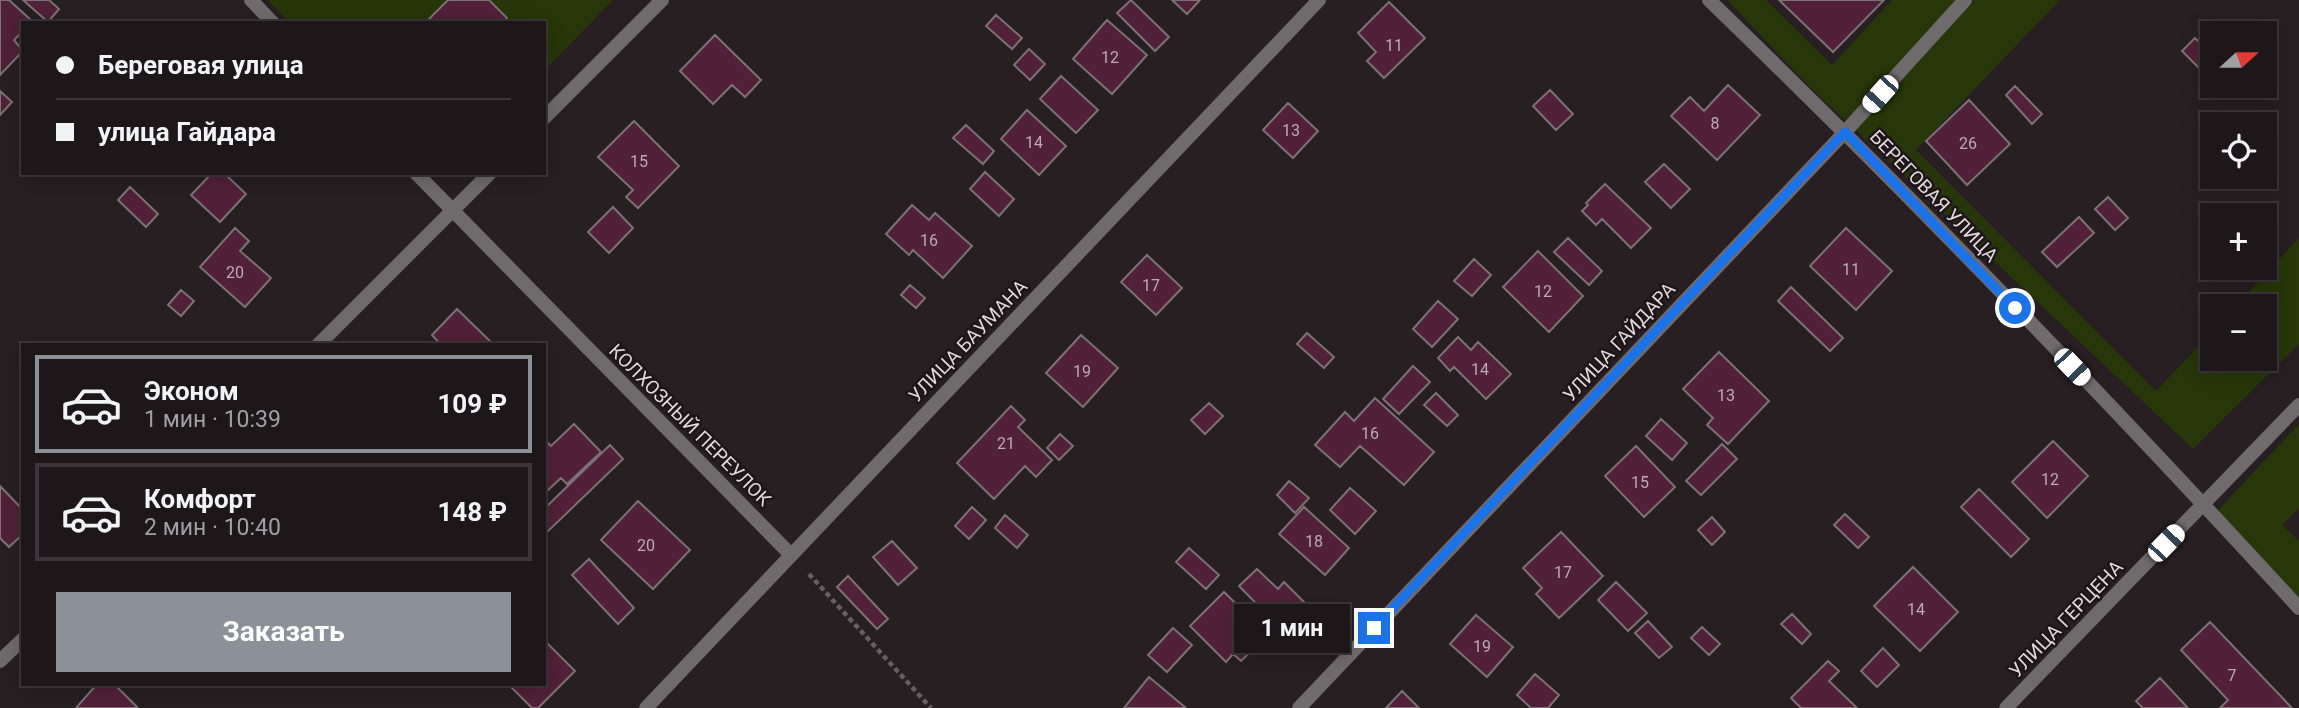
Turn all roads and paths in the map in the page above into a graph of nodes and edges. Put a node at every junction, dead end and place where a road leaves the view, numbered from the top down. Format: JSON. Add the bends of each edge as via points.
{"nodes":[{"id":1,"x":251,"y":0,"type":"edge"},
{"id":2,"x":662,"y":0,"type":"edge"},
{"id":3,"x":1319,"y":0,"type":"edge"},
{"id":4,"x":1709,"y":0,"type":"edge"},
{"id":5,"x":1965,"y":0,"type":"edge"},
{"id":6,"x":271,"y":21,"type":"edge"},
{"id":7,"x":546,"y":116,"type":"edge"},
{"id":8,"x":1845,"y":132,"type":"junction"},
{"id":9,"x":418,"y":175,"type":"edge"},
{"id":10,"x":488,"y":175,"type":"edge"},
{"id":11,"x":452,"y":211,"type":"junction"},
{"id":12,"x":320,"y":343,"type":"edge"},
{"id":13,"x":2299,"y":405,"type":"edge"},
{"id":14,"x":2204,"y":504,"type":"junction"},
{"id":15,"x":791,"y":555,"type":"junction"},
{"id":16,"x":2299,"y":608,"type":"edge"},
{"id":17,"x":21,"y":641,"type":"edge"},
{"id":18,"x":0,"y":662,"type":"edge"},
{"id":19,"x":646,"y":708,"type":"edge"},
{"id":20,"x":931,"y":708,"type":"edge"},
{"id":21,"x":1299,"y":708,"type":"edge"},
{"id":22,"x":2006,"y":708,"type":"edge"}],
"edges":[{"from":1,"to":6,"type":"street"},
{"from":2,"to":7,"type":"street"},
{"from":3,"to":15,"type":"street","name":"УЛИЦА БАУМАНА"},
{"from":4,"to":8,"type":"street","name":"БЕРЕГОВАЯ УЛИЦА"},
{"from":5,"to":8,"type":"street","name":"УЛИЦА ГАЙДАРА"},
{"from":8,"to":14,"type":"street","name":"БЕРЕГОВАЯ УЛИЦА"},
{"from":8,"to":21,"type":"street","name":"УЛИЦА ГАЙДАРА"},
{"from":9,"to":11,"type":"street","name":"КОЛХОЗНЫЙ ПЕРЕУЛОК"},
{"from":10,"to":11,"type":"street"},
{"from":11,"to":12,"type":"street"},
{"from":11,"to":15,"type":"street","name":"КОЛХОЗНЫЙ ПЕРЕУЛОК"},
{"from":13,"to":14,"type":"street","name":"УЛИЦА ГЕРЦЕНА"},
{"from":14,"to":16,"type":"street","name":"БЕРЕГОВАЯ УЛИЦА"},
{"from":14,"to":22,"type":"street","name":"УЛИЦА ГЕРЦЕНА"},
{"from":15,"to":19,"type":"street","name":"УЛИЦА БАУМАНА"},
{"from":15,"to":20,"type":"path"},
{"from":17,"to":18,"type":"street"}]}
